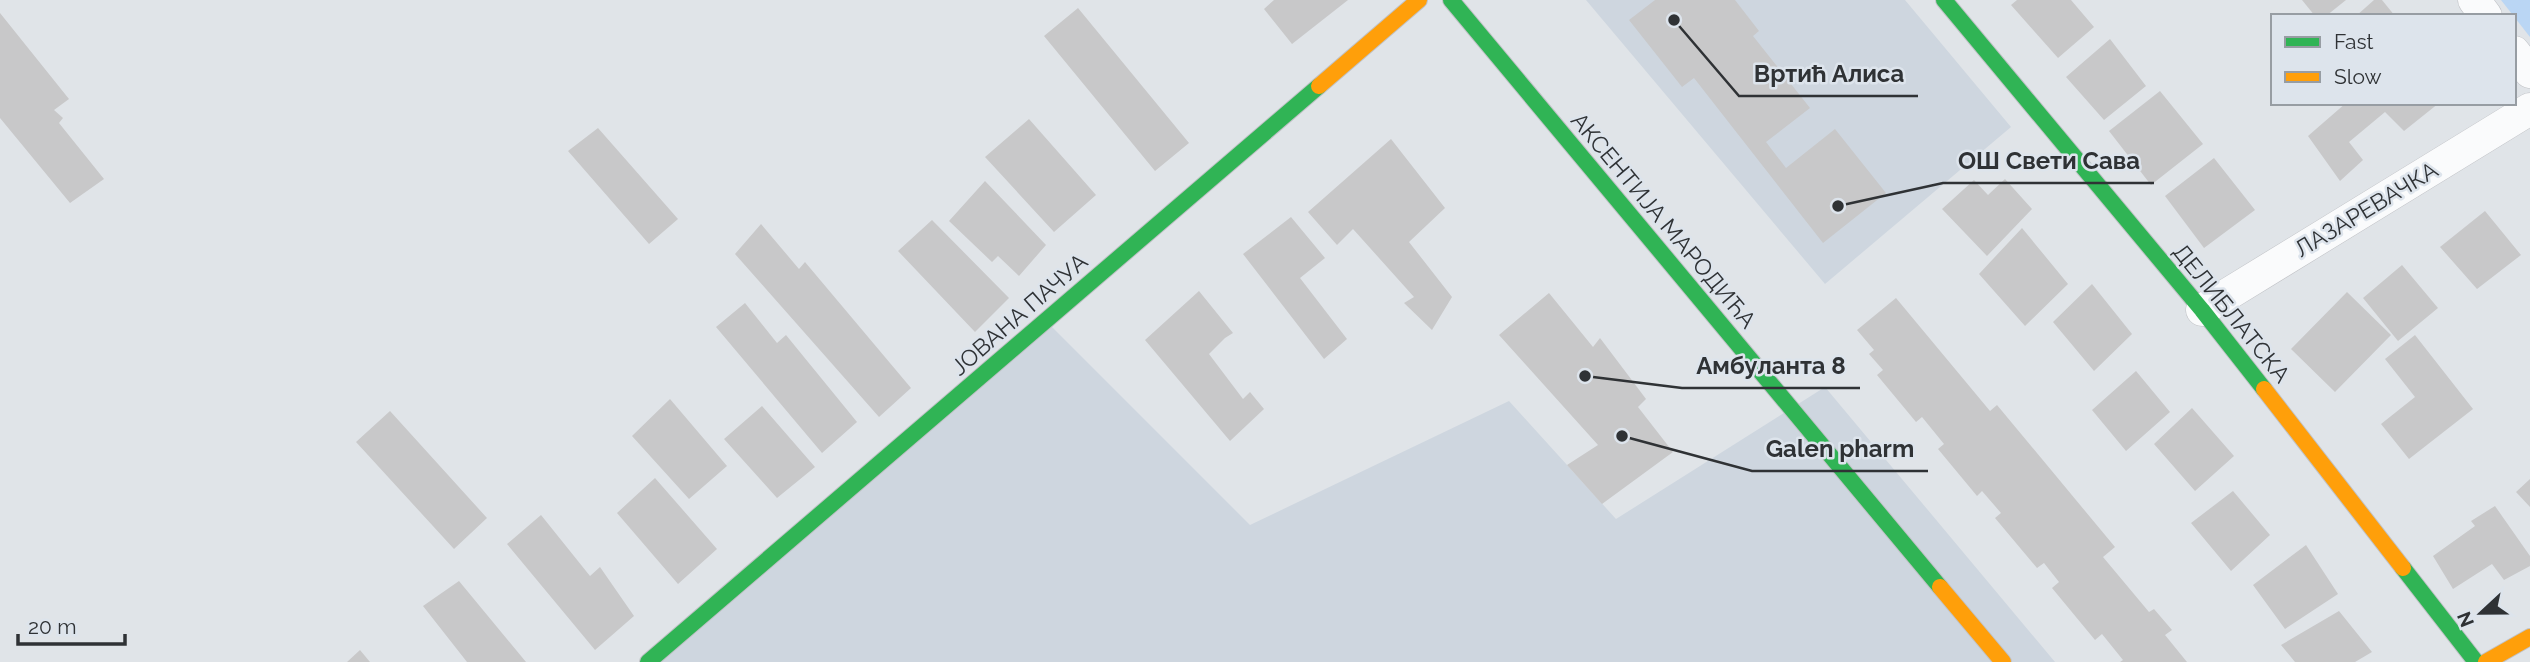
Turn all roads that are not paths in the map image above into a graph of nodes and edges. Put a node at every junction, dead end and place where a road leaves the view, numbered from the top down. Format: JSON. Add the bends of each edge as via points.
{"nodes":[{"id":1,"x":1419,"y":0,"type":"edge"},
{"id":2,"x":1451,"y":0,"type":"edge"},
{"id":3,"x":1944,"y":0,"type":"edge"},
{"id":4,"x":2516,"y":54,"type":"edge"},
{"id":5,"x":2530,"y":72,"type":"edge"},
{"id":6,"x":2530,"y":108,"type":"edge"},
{"id":7,"x":2202,"y":310,"type":"junction"},
{"id":8,"x":2530,"y":636,"type":"edge"},
{"id":9,"x":648,"y":662,"type":"edge"},
{"id":10,"x":2003,"y":662,"type":"edge"},
{"id":11,"x":2476,"y":662,"type":"edge"},
{"id":12,"x":2486,"y":662,"type":"edge"}],
"edges":[{"from":1,"to":9,"type":"street","name":"ЈОВАНА ПАЧУА"},
{"from":2,"to":10,"type":"street","name":"АКСЕНТИЈА МАРОДИЋА"},
{"from":3,"to":7,"type":"street","name":"ДЕЛИБЛАТСКА"},
{"from":4,"to":5,"type":"street"},
{"from":6,"to":7,"type":"street","name":"ЛАЗАРЕВАЧКА"},
{"from":7,"to":11,"type":"street","name":"ДЕЛИБЛАТСКА"},
{"from":8,"to":12,"type":"street"}]}
